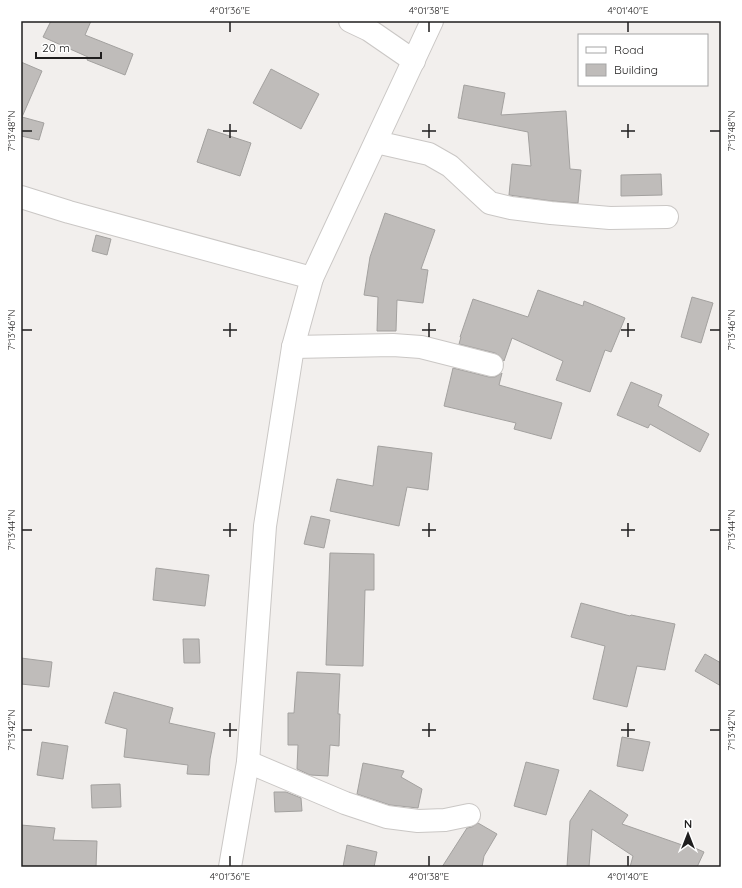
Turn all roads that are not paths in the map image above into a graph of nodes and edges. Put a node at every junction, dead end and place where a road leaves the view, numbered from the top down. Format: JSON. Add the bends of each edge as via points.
{"nodes":[{"id":1,"x":350,"y":21,"type":"edge"},
{"id":2,"x":432,"y":21,"type":"edge"},
{"id":3,"x":414,"y":61,"type":"junction"},
{"id":4,"x":376,"y":142,"type":"junction"},
{"id":5,"x":21,"y":197,"type":"edge"},
{"id":6,"x":666,"y":217,"type":"dead end"},
{"id":7,"x":312,"y":278,"type":"junction"},
{"id":8,"x":293,"y":347,"type":"junction"},
{"id":9,"x":492,"y":365,"type":"dead end"},
{"id":10,"x":248,"y":762,"type":"junction"},
{"id":11,"x":469,"y":815,"type":"dead end"},
{"id":12,"x":230,"y":867,"type":"edge"}],
"edges":[{"from":1,"to":3,"type":"street","via":[[369,30]]},
{"from":2,"to":3,"type":"street"},
{"from":3,"to":4,"type":"street"},
{"from":4,"to":6,"type":"street","via":[[429,154],[450,166],[490,203],[497,205],[545,213],[610,218]]},
{"from":4,"to":7,"type":"street"},
{"from":5,"to":7,"type":"street"},
{"from":7,"to":8,"type":"street"},
{"from":8,"to":9,"type":"street","via":[[421,347]]},
{"from":8,"to":10,"type":"street","via":[[265,526]]},
{"from":10,"to":11,"type":"street","via":[[345,803],[387,817],[418,821],[445,820]]},
{"from":10,"to":12,"type":"street"}]}
